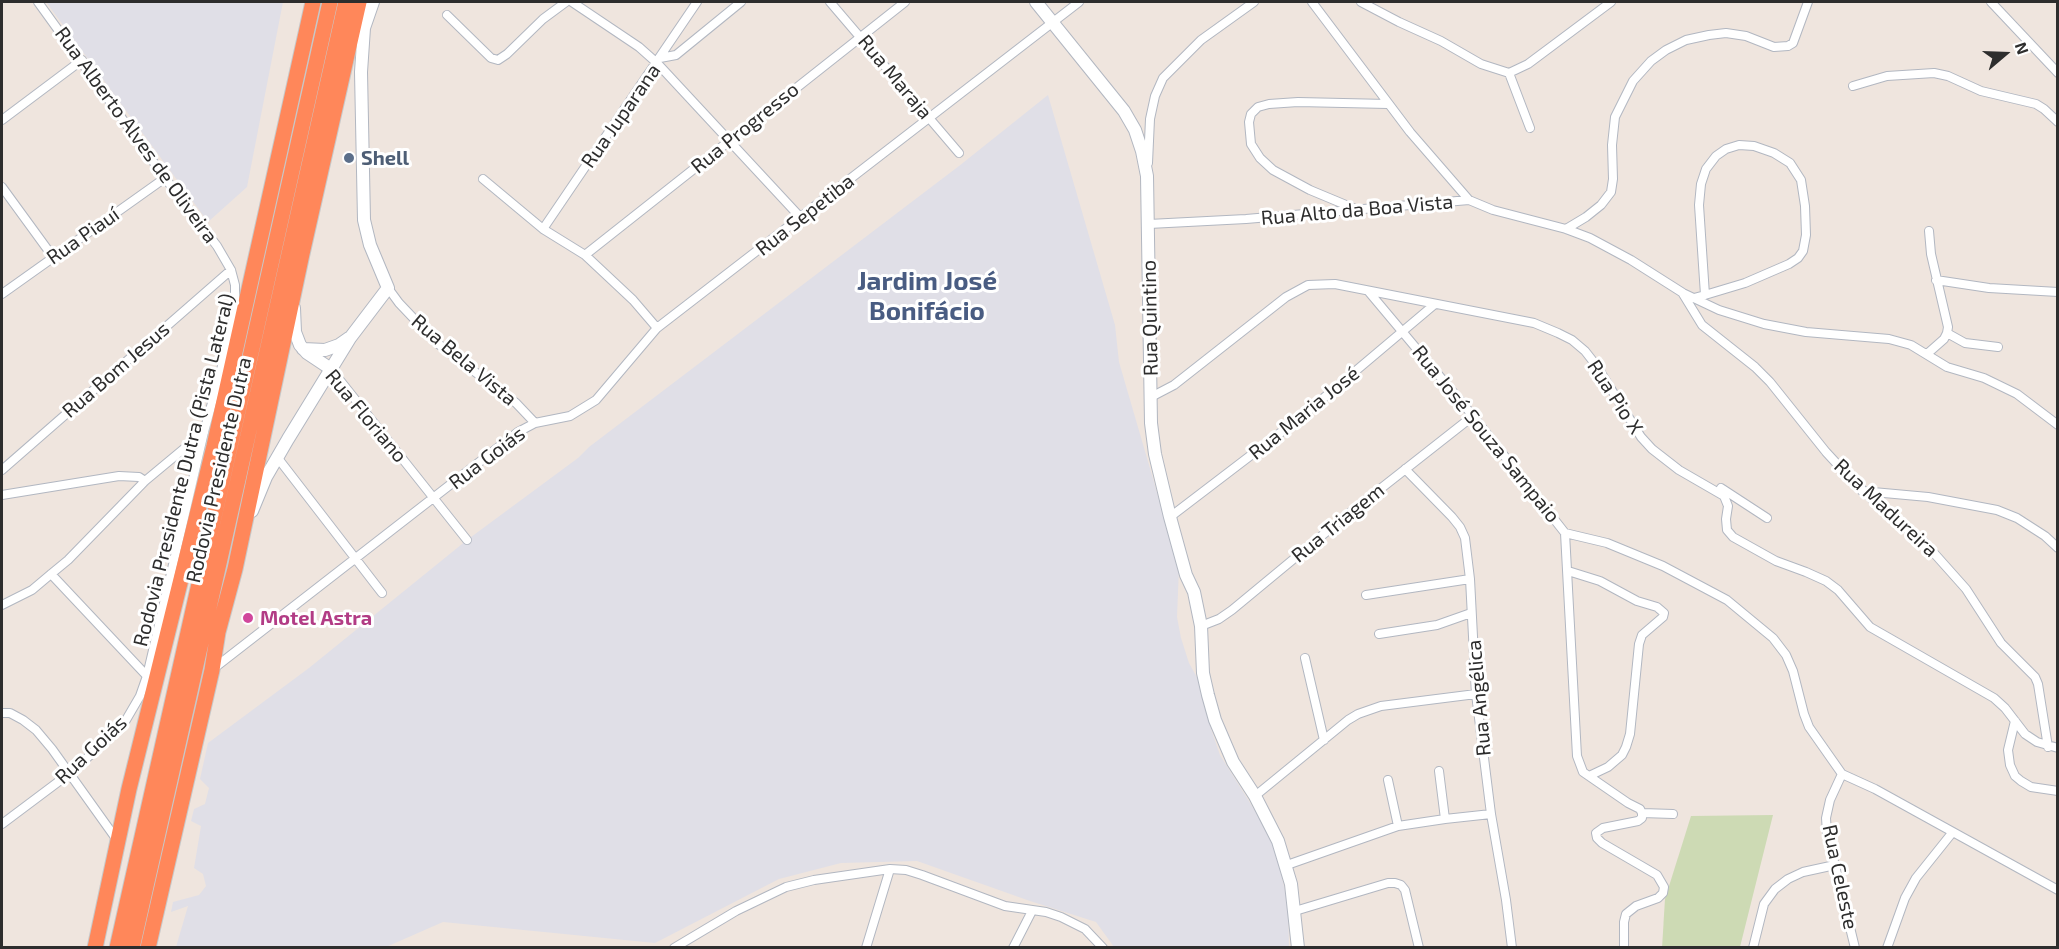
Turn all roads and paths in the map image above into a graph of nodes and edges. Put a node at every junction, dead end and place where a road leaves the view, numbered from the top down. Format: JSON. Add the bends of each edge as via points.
{"nodes":[{"id":1,"x":38,"y":2,"type":"edge"},
{"id":2,"x":313,"y":2,"type":"edge"},
{"id":3,"x":330,"y":2,"type":"edge"},
{"id":4,"x":346,"y":2,"type":"edge"},
{"id":5,"x":359,"y":2,"type":"edge"},
{"id":6,"x":373,"y":2,"type":"edge"},
{"id":7,"x":566,"y":2,"type":"edge"},
{"id":8,"x":572,"y":2,"type":"edge"},
{"id":9,"x":698,"y":2,"type":"edge"},
{"id":10,"x":741,"y":2,"type":"edge"},
{"id":11,"x":830,"y":2,"type":"edge"},
{"id":12,"x":905,"y":2,"type":"edge"},
{"id":13,"x":1036,"y":2,"type":"edge"},
{"id":14,"x":1079,"y":2,"type":"edge"},
{"id":15,"x":1254,"y":2,"type":"edge"},
{"id":16,"x":1312,"y":2,"type":"edge"},
{"id":17,"x":1361,"y":2,"type":"edge"},
{"id":18,"x":1611,"y":2,"type":"edge"},
{"id":19,"x":1808,"y":2,"type":"edge"},
{"id":20,"x":1991,"y":2,"type":"edge"},
{"id":21,"x":447,"y":15,"type":"dead end"},
{"id":22,"x":1051,"y":22,"type":"junction"},
{"id":23,"x":861,"y":37,"type":"junction"},
{"id":24,"x":81,"y":60,"type":"junction"},
{"id":25,"x":659,"y":60,"type":"junction"},
{"id":26,"x":1509,"y":73,"type":"junction"},
{"id":27,"x":2058,"y":73,"type":"edge"},
{"id":28,"x":1853,"y":86,"type":"dead end"},
{"id":29,"x":1388,"y":104,"type":"junction"},
{"id":30,"x":930,"y":118,"type":"junction"},
{"id":31,"x":2,"y":120,"type":"edge"},
{"id":32,"x":2058,"y":122,"type":"edge"},
{"id":33,"x":1530,"y":128,"type":"dead end"},
{"id":34,"x":729,"y":140,"type":"junction"},
{"id":35,"x":959,"y":153,"type":"dead end"},
{"id":36,"x":1147,"y":176,"type":"junction"},
{"id":37,"x":165,"y":178,"type":"junction"},
{"id":38,"x":483,"y":179,"type":"dead end"},
{"id":39,"x":2,"y":187,"type":"edge"},
{"id":40,"x":1469,"y":200,"type":"junction"},
{"id":41,"x":1360,"y":210,"type":"junction"},
{"id":42,"x":801,"y":218,"type":"junction"},
{"id":43,"x":1149,"y":224,"type":"junction"},
{"id":44,"x":543,"y":229,"type":"junction"},
{"id":45,"x":1566,"y":229,"type":"junction"},
{"id":46,"x":1929,"y":231,"type":"dead end"},
{"id":47,"x":585,"y":255,"type":"junction"},
{"id":48,"x":53,"y":257,"type":"junction"},
{"id":49,"x":231,"y":270,"type":"junction"},
{"id":50,"x":1936,"y":280,"type":"junction"},
{"id":51,"x":296,"y":284,"type":"junction"},
{"id":52,"x":388,"y":288,"type":"junction"},
{"id":53,"x":1369,"y":291,"type":"junction"},
{"id":54,"x":2058,"y":292,"type":"edge"},
{"id":55,"x":1683,"y":293,"type":"junction"},
{"id":56,"x":2,"y":294,"type":"edge"},
{"id":57,"x":1705,"y":295,"type":"junction"},
{"id":58,"x":1694,"y":298,"type":"junction"},
{"id":59,"x":1435,"y":304,"type":"junction"},
{"id":60,"x":657,"y":328,"type":"junction"},
{"id":61,"x":1403,"y":332,"type":"junction"},
{"id":62,"x":1947,"y":333,"type":"junction"},
{"id":63,"x":350,"y":338,"type":"junction"},
{"id":64,"x":1998,"y":347,"type":"dead end"},
{"id":65,"x":303,"y":349,"type":"junction"},
{"id":66,"x":1927,"y":354,"type":"junction"},
{"id":67,"x":331,"y":369,"type":"junction"},
{"id":68,"x":1151,"y":397,"type":"junction"},
{"id":69,"x":1473,"y":416,"type":"junction"},
{"id":70,"x":2053,"y":416,"type":"edge"},
{"id":71,"x":535,"y":423,"type":"junction"},
{"id":72,"x":2058,"y":425,"type":"edge"},
{"id":73,"x":204,"y":432,"type":"junction"},
{"id":74,"x":248,"y":439,"type":"junction"},
{"id":75,"x":277,"y":457,"type":"junction"},
{"id":76,"x":1405,"y":469,"type":"junction"},
{"id":77,"x":2,"y":470,"type":"edge"},
{"id":78,"x":145,"y":481,"type":"junction"},
{"id":79,"x":1706,"y":486,"type":"junction"},
{"id":80,"x":1862,"y":491,"type":"junction"},
{"id":81,"x":2,"y":495,"type":"edge"},
{"id":82,"x":435,"y":498,"type":"junction"},
{"id":83,"x":1170,"y":517,"type":"junction"},
{"id":84,"x":1767,"y":518,"type":"dead end"},
{"id":85,"x":1565,"y":533,"type":"junction"},
{"id":86,"x":241,"y":538,"type":"junction"},
{"id":87,"x":467,"y":540,"type":"dead end"},
{"id":88,"x":2058,"y":548,"type":"edge"},
{"id":89,"x":355,"y":558,"type":"junction"},
{"id":90,"x":1568,"y":571,"type":"junction"},
{"id":91,"x":51,"y":574,"type":"junction"},
{"id":92,"x":1470,"y":579,"type":"junction"},
{"id":93,"x":382,"y":593,"type":"dead end"},
{"id":94,"x":1366,"y":595,"type":"dead end"},
{"id":95,"x":2,"y":605,"type":"edge"},
{"id":96,"x":1472,"y":612,"type":"junction"},
{"id":97,"x":1201,"y":626,"type":"junction"},
{"id":98,"x":218,"y":633,"type":"junction"},
{"id":99,"x":1379,"y":634,"type":"dead end"},
{"id":100,"x":1305,"y":658,"type":"dead end"},
{"id":101,"x":212,"y":670,"type":"junction"},
{"id":102,"x":151,"y":677,"type":"junction"},
{"id":103,"x":1476,"y":694,"type":"junction"},
{"id":104,"x":2,"y":713,"type":"edge"},
{"id":105,"x":2015,"y":721,"type":"junction"},
{"id":106,"x":1324,"y":740,"type":"junction"},
{"id":107,"x":2048,"y":747,"type":"junction"},
{"id":108,"x":2058,"y":748,"type":"edge"},
{"id":109,"x":1439,"y":771,"type":"dead end"},
{"id":110,"x":70,"y":773,"type":"junction"},
{"id":111,"x":1842,"y":774,"type":"junction"},
{"id":112,"x":1589,"y":776,"type":"junction"},
{"id":113,"x":1388,"y":780,"type":"dead end"},
{"id":114,"x":2058,"y":791,"type":"edge"},
{"id":115,"x":1255,"y":796,"type":"junction"},
{"id":116,"x":1642,"y":813,"type":"junction"},
{"id":117,"x":1491,"y":814,"type":"junction"},
{"id":118,"x":1673,"y":814,"type":"dead end"},
{"id":119,"x":1445,"y":819,"type":"junction"},
{"id":120,"x":2,"y":824,"type":"edge"},
{"id":121,"x":1398,"y":826,"type":"junction"},
{"id":122,"x":1952,"y":833,"type":"junction"},
{"id":123,"x":117,"y":840,"type":"junction"},
{"id":124,"x":1287,"y":865,"type":"junction"},
{"id":125,"x":1834,"y":865,"type":"junction"},
{"id":126,"x":890,"y":869,"type":"junction"},
{"id":127,"x":2058,"y":890,"type":"edge"},
{"id":128,"x":1032,"y":911,"type":"junction"},
{"id":129,"x":1295,"y":911,"type":"junction"},
{"id":130,"x":95,"y":948,"type":"edge"},
{"id":131,"x":117,"y":948,"type":"edge"},
{"id":132,"x":132,"y":948,"type":"edge"},
{"id":133,"x":148,"y":948,"type":"edge"},
{"id":134,"x":674,"y":948,"type":"edge"},
{"id":135,"x":866,"y":948,"type":"edge"},
{"id":136,"x":1013,"y":948,"type":"edge"},
{"id":137,"x":1103,"y":948,"type":"edge"},
{"id":138,"x":1298,"y":948,"type":"edge"},
{"id":139,"x":1419,"y":948,"type":"edge"},
{"id":140,"x":1512,"y":948,"type":"edge"},
{"id":141,"x":1624,"y":948,"type":"edge"},
{"id":142,"x":1753,"y":948,"type":"edge"},
{"id":143,"x":1855,"y":948,"type":"edge"},
{"id":144,"x":1887,"y":948,"type":"edge"}],
"edges":[{"from":1,"to":24,"type":"street","name":"Rua Alberto Alves de Oliveira"},
{"from":2,"to":102,"type":"highway","name":"Rodovia Presidente Dutra (Pista Lateral)","via":[[214,446]]},
{"from":3,"to":131,"type":"highway","name":"Rodovia Presidente Dutra"},
{"from":4,"to":74,"type":"highway","name":"Rodovia Presidente Dutra"},
{"from":5,"to":51,"type":"highway"},
{"from":6,"to":52,"type":"main road","via":[[364,28],[362,51],[364,220],[369,245]]},
{"from":7,"to":21,"type":"street","via":[[498,60],[491,58]]},
{"from":8,"to":25,"type":"street"},
{"from":9,"to":25,"type":"street","name":"Rua Juparana"},
{"from":10,"to":25,"type":"street","via":[[676,55]]},
{"from":11,"to":23,"type":"street","name":"Rua Maraja"},
{"from":12,"to":23,"type":"street","name":"Rua Progresso"},
{"from":13,"to":22,"type":"main road"},
{"from":14,"to":22,"type":"street","name":"Rua Sepetiba"},
{"from":15,"to":36,"type":"street","name":"Rua Quintino","via":[[1201,40],[1163,78],[1150,119]]},
{"from":16,"to":29,"type":"street"},
{"from":17,"to":26,"type":"street","via":[[1481,64]]},
{"from":18,"to":26,"type":"street","via":[[1528,64]]},
{"from":19,"to":45,"type":"street","via":[[1793,43],[1788,46],[1774,47],[1726,33],[1686,40],[1651,61],[1633,81],[1615,117],[1611,192],[1601,205]]},
{"from":20,"to":27,"type":"street"},
{"from":22,"to":30,"type":"street","name":"Rua Sepetiba"},
{"from":22,"to":36,"type":"main road","via":[[1124,111],[1135,130]]},
{"from":23,"to":30,"type":"street","name":"Rua Maraja"},
{"from":23,"to":34,"type":"street","name":"Rua Progresso"},
{"from":24,"to":31,"type":"street"},
{"from":24,"to":37,"type":"street","name":"Rua Alberto Alves de Oliveira"},
{"from":25,"to":34,"type":"street"},
{"from":25,"to":44,"type":"street","name":"Rua Juparana"},
{"from":26,"to":33,"type":"street"},
{"from":28,"to":32,"type":"street","via":[[1887,76],[1948,76],[1981,91],[2036,104]]},
{"from":29,"to":40,"type":"street"},
{"from":29,"to":41,"type":"street","via":[[1269,104],[1251,114],[1251,144],[1273,170]]},
{"from":30,"to":35,"type":"street","name":"Rua Maraja"},
{"from":30,"to":42,"type":"street","name":"Rua Sepetiba"},
{"from":34,"to":42,"type":"street"},
{"from":34,"to":47,"type":"street","name":"Rua Progresso"},
{"from":36,"to":43,"type":"main road","name":"Rua Quintino"},
{"from":37,"to":48,"type":"street","name":"Rua Piauí"},
{"from":37,"to":49,"type":"street","name":"Rua Alberto Alves de Oliveira"},
{"from":38,"to":44,"type":"street"},
{"from":39,"to":48,"type":"street"},
{"from":40,"to":41,"type":"street","name":"Rua Alto da Boa Vista"},
{"from":40,"to":45,"type":"street","name":"Rua Alto da Boa Vista"},
{"from":41,"to":43,"type":"street","name":"Rua Alto da Boa Vista"},
{"from":42,"to":60,"type":"street","name":"Rua Sepetiba"},
{"from":43,"to":68,"type":"main road","name":"Rua Quintino"},
{"from":44,"to":47,"type":"street"},
{"from":45,"to":55,"type":"street","name":"Rua Alto da Boa Vista","via":[[1631,260]]},
{"from":46,"to":50,"type":"street"},
{"from":47,"to":60,"type":"street"},
{"from":48,"to":56,"type":"street","name":"Rua Piauí"},
{"from":49,"to":73,"type":"street","name":"Rua Goiás","via":[[235,309]]},
{"from":49,"to":77,"type":"street","name":"Rua Bom Jesus"},
{"from":50,"to":54,"type":"street"},
{"from":50,"to":62,"type":"street"},
{"from":51,"to":65,"type":"main road","via":[[295,332]]},
{"from":51,"to":86,"type":"highway"},
{"from":52,"to":63,"type":"main road"},
{"from":52,"to":71,"type":"street","name":"Rua Bela Vista","via":[[437,343],[516,403]]},
{"from":53,"to":59,"type":"street","name":"Rua Pio X"},
{"from":53,"to":61,"type":"street","name":"Rua José Souza Sampaio"},
{"from":53,"to":68,"type":"street","name":"Rua Pio X","via":[[1335,284],[1308,285],[1297,290],[1174,385]]},
{"from":55,"to":58,"type":"street","name":"Rua Alto da Boa Vista"},
{"from":55,"to":80,"type":"street","name":"Rua Madureira","via":[[1702,325],[1743,355],[1770,382]]},
{"from":57,"to":57,"type":"street","via":[[1699,205],[1706,169],[1716,156],[1738,145],[1774,153],[1790,163],[1801,180],[1806,235],[1803,251],[1789,264]]},
{"from":57,"to":58,"type":"street"},
{"from":58,"to":66,"type":"street","name":"Rua Alto da Boa Vista","via":[[1764,324],[1889,339]]},
{"from":59,"to":61,"type":"street","name":"Rua Maria José"},
{"from":59,"to":79,"type":"street","name":"Rua Pio X","via":[[1534,323],[1572,340],[1596,365],[1647,443],[1665,461]]},
{"from":60,"to":71,"type":"street","name":"Rua Sepetiba","via":[[596,400],[570,416]]},
{"from":61,"to":69,"type":"street","name":"Rua José Souza Sampaio"},
{"from":61,"to":83,"type":"street","name":"Rua Maria José","via":[[1301,417]]},
{"from":62,"to":64,"type":"street","via":[[1965,343]]},
{"from":62,"to":66,"type":"street"},
{"from":63,"to":65,"type":"main road","via":[[325,350]]},
{"from":63,"to":67,"type":"main road"},
{"from":65,"to":67,"type":"main road","name":"Rua Floriano"},
{"from":66,"to":70,"type":"street","name":"Rua Alto da Boa Vista","via":[[1947,367],[2000,385]]},
{"from":67,"to":75,"type":"main road"},
{"from":67,"to":82,"type":"street","name":"Rua Floriano"},
{"from":68,"to":83,"type":"main road","name":"Rua Quintino","via":[[1155,454]]},
{"from":69,"to":76,"type":"street","name":"Rua Triagem"},
{"from":69,"to":85,"type":"street","name":"Rua José Souza Sampaio"},
{"from":70,"to":72,"type":"street","name":"Rua Alto da Boa Vista"},
{"from":71,"to":82,"type":"street","name":"Rua Goiás"},
{"from":73,"to":78,"type":"street"},
{"from":73,"to":102,"type":"street","name":"Rua Goiás"},
{"from":74,"to":98,"type":"highway"},
{"from":74,"to":132,"type":"highway","name":"Rodovia Presidente Dutra"},
{"from":75,"to":86,"type":"main road"},
{"from":75,"to":89,"type":"street"},
{"from":76,"to":92,"type":"street","name":"Rua Angélica","via":[[1460,527]]},
{"from":76,"to":97,"type":"street","name":"Rua Triagem","via":[[1232,610]]},
{"from":78,"to":81,"type":"street","via":[[119,476]]},
{"from":78,"to":91,"type":"street"},
{"from":79,"to":84,"type":"street","via":[[1717,486]]},
{"from":79,"to":105,"type":"street","name":"Rua Pio X","via":[[1727,501],[1726,525],[1733,537],[1776,561],[1826,581],[1870,627],[1994,698]]},
{"from":80,"to":88,"type":"street","via":[[1928,497],[1997,510],[2017,518]]},
{"from":80,"to":107,"type":"street","name":"Rua Madureira","via":[[1947,565],[2001,643],[2035,677]]},
{"from":82,"to":87,"type":"street","name":"Rua Floriano"},
{"from":82,"to":89,"type":"street","name":"Rua Goiás"},
{"from":83,"to":97,"type":"main road","name":"Rua Quintino"},
{"from":85,"to":90,"type":"street"},
{"from":85,"to":111,"type":"street","name":"Rua José Souza Sampaio","via":[[1646,558],[1727,600],[1753,619],[1786,655],[1809,727]]},
{"from":86,"to":98,"type":"highway"},
{"from":89,"to":93,"type":"street"},
{"from":89,"to":101,"type":"street","name":"Rua Goiás"},
{"from":90,"to":112,"type":"street","via":[[1577,756],[1583,772]]},
{"from":90,"to":112,"type":"street","via":[[1657,607],[1664,615],[1642,635],[1639,644],[1626,747],[1608,767]]},
{"from":91,"to":95,"type":"street","via":[[32,590]]},
{"from":91,"to":102,"type":"street"},
{"from":92,"to":94,"type":"street"},
{"from":92,"to":96,"type":"street","name":"Rua Angélica"},
{"from":96,"to":99,"type":"street","via":[[1437,625]]},
{"from":96,"to":103,"type":"street","name":"Rua Angélica"},
{"from":97,"to":115,"type":"main road","name":"Rua Quintino","via":[[1208,695],[1224,743]]},
{"from":98,"to":101,"type":"highway"},
{"from":100,"to":106,"type":"street"},
{"from":101,"to":133,"type":"highway"},
{"from":102,"to":110,"type":"street","name":"Rua Goiás","via":[[126,720]]},
{"from":102,"to":123,"type":"highway","name":"Rodovia Presidente Dutra (Pista Lateral)"},
{"from":103,"to":106,"type":"street","via":[[1369,709],[1347,720]]},
{"from":103,"to":117,"type":"street","name":"Rua Angélica"},
{"from":104,"to":110,"type":"street","via":[[23,720],[36,730]]},
{"from":105,"to":107,"type":"street","via":[[2025,734]]},
{"from":105,"to":114,"type":"street","via":[[2008,750],[2015,776],[2031,787]]},
{"from":106,"to":115,"type":"street"},
{"from":107,"to":108,"type":"street"},
{"from":109,"to":119,"type":"street"},
{"from":110,"to":120,"type":"street","name":"Rua Goiás"},
{"from":110,"to":123,"type":"street"},
{"from":111,"to":122,"type":"street"},
{"from":111,"to":125,"type":"street","name":"Rua Celeste","via":[[1826,818]]},
{"from":112,"to":116,"type":"street"},
{"from":113,"to":121,"type":"street"},
{"from":115,"to":124,"type":"main road","name":"Rua Quintino"},
{"from":116,"to":118,"type":"street"},
{"from":116,"to":141,"type":"street","via":[[1638,821],[1596,832],[1602,843],[1657,875],[1664,887],[1658,898],[1626,914]]},
{"from":117,"to":119,"type":"street"},
{"from":117,"to":140,"type":"street","name":"Rua Angélica"},
{"from":119,"to":121,"type":"street"},
{"from":121,"to":124,"type":"street"},
{"from":122,"to":127,"type":"street"},
{"from":122,"to":144,"type":"street","via":[[1916,878]]},
{"from":123,"to":130,"type":"highway","name":"Rodovia Presidente Dutra (Pista Lateral)"},
{"from":124,"to":129,"type":"main road","name":"Rua Quintino"},
{"from":125,"to":142,"type":"street","via":[[1803,872],[1775,889],[1764,904]]},
{"from":125,"to":143,"type":"street","name":"Rua Celeste"},
{"from":126,"to":128,"type":"street","via":[[906,870],[1005,906]]},
{"from":126,"to":134,"type":"street","via":[[786,887]]},
{"from":126,"to":135,"type":"street"},
{"from":128,"to":136,"type":"street"},
{"from":128,"to":137,"type":"street","via":[[1074,922]]},
{"from":129,"to":138,"type":"main road","name":"Rua Quintino"},
{"from":129,"to":139,"type":"street","via":[[1395,883],[1405,890]]}]}
